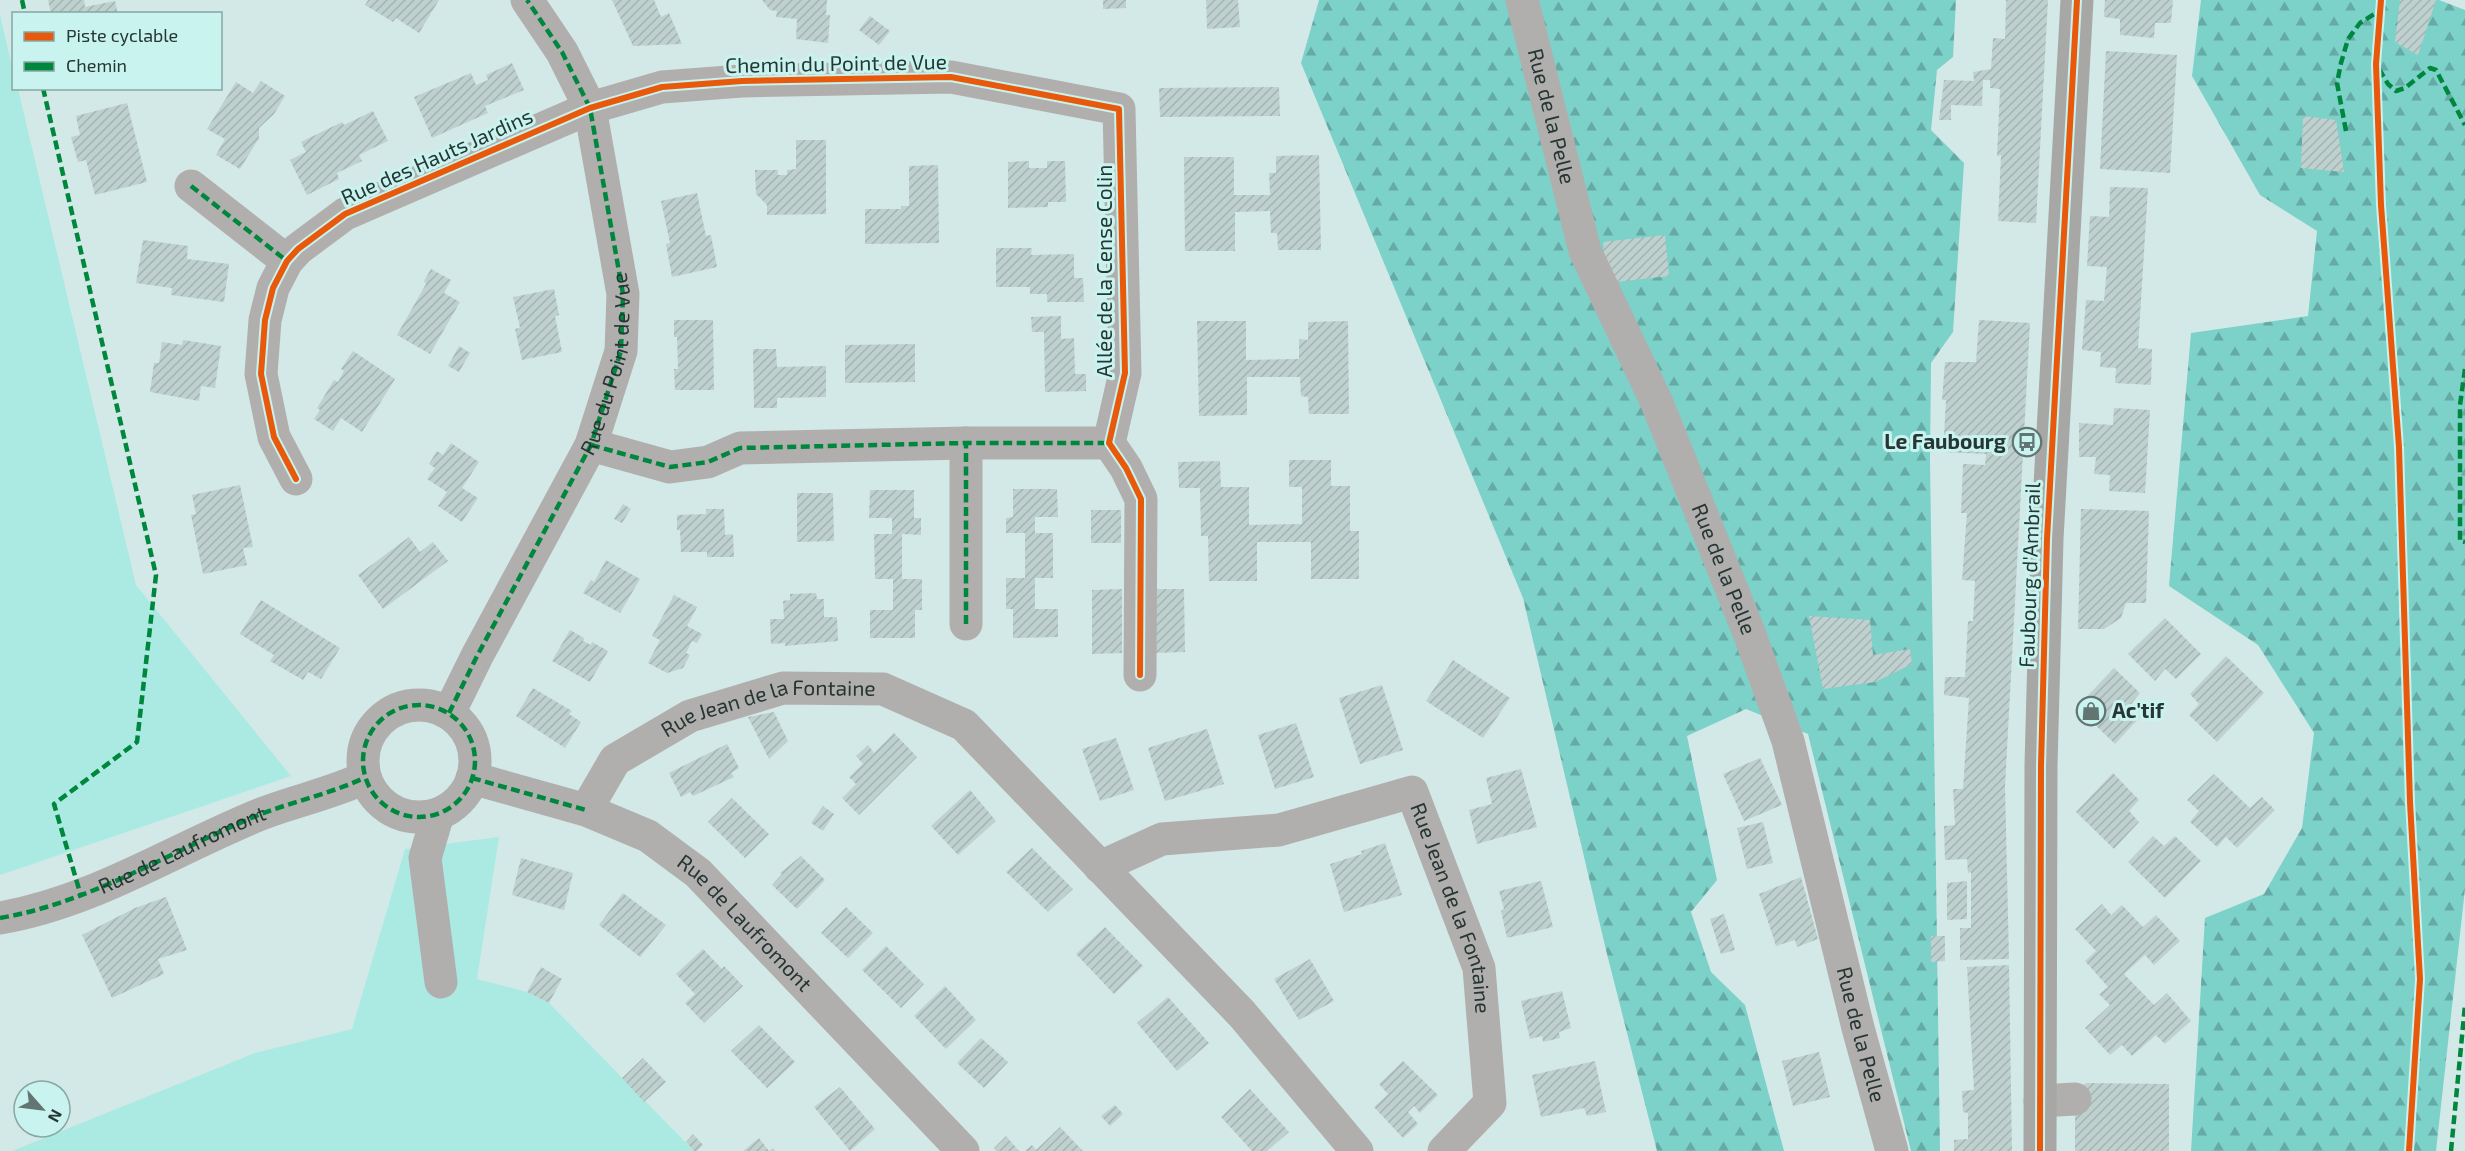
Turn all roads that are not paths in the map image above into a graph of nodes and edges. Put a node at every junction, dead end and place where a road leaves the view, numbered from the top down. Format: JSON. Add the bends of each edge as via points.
{"nodes":[{"id":1,"x":527,"y":0,"type":"edge"},
{"id":2,"x":1522,"y":0,"type":"edge"},
{"id":3,"x":2077,"y":0,"type":"edge"},
{"id":4,"x":590,"y":108,"type":"junction"},
{"id":5,"x":1119,"y":109,"type":"joint"},
{"id":6,"x":191,"y":186,"type":"dead end"},
{"id":7,"x":287,"y":261,"type":"junction"},
{"id":8,"x":966,"y":443,"type":"junction"},
{"id":9,"x":1109,"y":443,"type":"junction"},
{"id":10,"x":591,"y":445,"type":"junction"},
{"id":11,"x":296,"y":479,"type":"dead end"},
{"id":12,"x":966,"y":624,"type":"dead end"},
{"id":13,"x":1140,"y":675,"type":"dead end"},
{"id":14,"x":449,"y":713,"type":"junction"},
{"id":15,"x":364,"y":778,"type":"junction"},
{"id":16,"x":472,"y":778,"type":"junction"},
{"id":17,"x":586,"y":810,"type":"junction"},
{"id":18,"x":438,"y":814,"type":"junction"},
{"id":19,"x":1100,"y":867,"type":"junction"},
{"id":20,"x":0,"y":918,"type":"edge"},
{"id":21,"x":441,"y":982,"type":"dead end"},
{"id":22,"x":2076,"y":1099,"type":"dead end"},
{"id":23,"x":2040,"y":1101,"type":"junction"},
{"id":24,"x":963,"y":1151,"type":"edge"},
{"id":25,"x":1357,"y":1151,"type":"edge"},
{"id":26,"x":1444,"y":1151,"type":"edge"},
{"id":27,"x":1892,"y":1151,"type":"edge"},
{"id":28,"x":2040,"y":1151,"type":"edge"}],
"edges":[{"from":1,"to":4,"type":"street","name":"Rue du Point de Vue","via":[[562,52]]},
{"from":2,"to":27,"type":"street","name":"Rue de la Pelle","via":[[1585,251],[1657,403],[1788,741]]},
{"from":3,"to":23,"type":"main road","name":"Faubourg d'Ambrail","via":[[2047,538],[2041,766]]},
{"from":4,"to":5,"type":"street","name":"Chemin du Point de Vue","via":[[662,87],[742,81],[951,77]]},
{"from":4,"to":7,"type":"street","name":"Rue des Hauts Jardins","via":[[345,214]]},
{"from":4,"to":10,"type":"street","name":"Rue du Point de Vue","via":[[623,294],[621,351]]},
{"from":5,"to":9,"type":"street","name":"Allée de la Cense Colin","via":[[1125,373]]},
{"from":6,"to":7,"type":"street"},
{"from":7,"to":11,"type":"street","name":"Rue des Hauts Jardins","via":[[273,288],[265,320],[261,374],[274,437]]},
{"from":8,"to":9,"type":"street"},
{"from":8,"to":10,"type":"street","via":[[740,448],[708,462],[670,467]]},
{"from":8,"to":12,"type":"street"},
{"from":9,"to":13,"type":"street","via":[[1141,500]]},
{"from":10,"to":14,"type":"street","name":"Rue du Point de Vue"},
{"from":14,"to":15,"type":"street","via":[[432,706],[407,706],[388,713],[364,745]]},
{"from":14,"to":16,"type":"street","via":[[464,727],[473,745]]},
{"from":15,"to":18,"type":"street","via":[[378,800],[394,812],[418,817]]},
{"from":15,"to":20,"type":"street","name":"Rue de Laufromont","via":[[261,814],[81,896]]},
{"from":16,"to":17,"type":"street","name":"Rue de Laufromont"},
{"from":16,"to":18,"type":"street","via":[[464,795]]},
{"from":17,"to":19,"type":"street","name":"Rue Jean de la Fontaine","via":[[615,760],[690,716],[783,688],[883,689],[964,725]]},
{"from":17,"to":24,"type":"street","name":"Rue de Laufromont","via":[[648,836],[698,873]]},
{"from":18,"to":21,"type":"street","via":[[425,858]]},
{"from":19,"to":25,"type":"street","name":"Rue Jean de la Fontaine","via":[[1242,1014]]},
{"from":19,"to":26,"type":"street","name":"Rue Jean de la Fontaine","via":[[1162,839],[1279,830],[1412,792],[1480,979],[1490,1103]]},
{"from":22,"to":23,"type":"street"},
{"from":23,"to":28,"type":"main road","name":"Faubourg d'Ambrail"}]}
